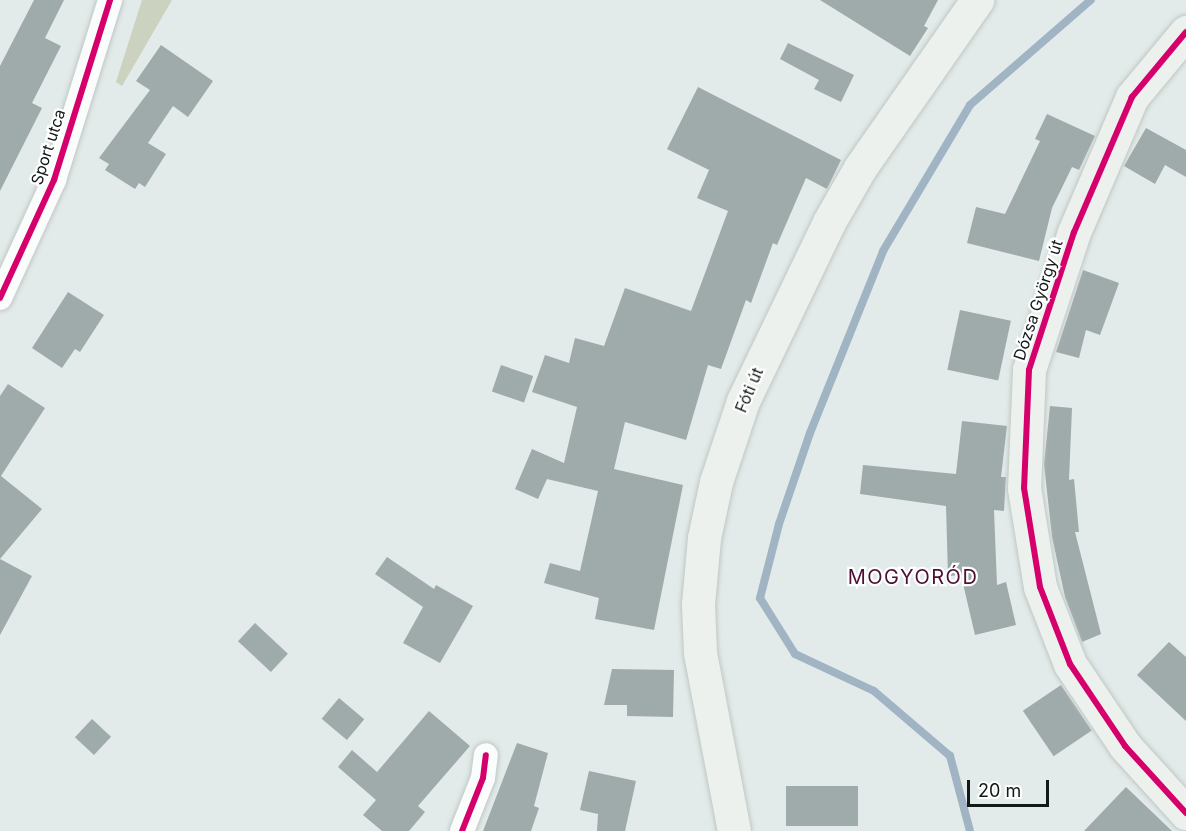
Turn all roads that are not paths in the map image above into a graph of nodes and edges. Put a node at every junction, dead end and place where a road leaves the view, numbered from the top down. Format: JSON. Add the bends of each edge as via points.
{"nodes":[{"id":1,"x":110,"y":0,"type":"edge"},
{"id":2,"x":976,"y":0,"type":"edge"},
{"id":3,"x":1186,"y":32,"type":"edge"},
{"id":4,"x":0,"y":298,"type":"edge"},
{"id":5,"x":486,"y":755,"type":"dead end"},
{"id":6,"x":1186,"y":813,"type":"edge"},
{"id":7,"x":462,"y":831,"type":"edge"},
{"id":8,"x":734,"y":831,"type":"edge"}],
"edges":[{"from":1,"to":4,"type":"street","name":"Sport utca","via":[[54,180]]},
{"from":2,"to":8,"type":"main road","name":"Fóti út","via":[[860,168],[829,222],[743,401],[716,482],[704,538],[698,604],[700,652]]},
{"from":3,"to":6,"type":"main road","name":"Dózsa György út","via":[[1132,97],[1074,232],[1029,370],[1024,488],[1040,587],[1070,664],[1125,746]]},
{"from":5,"to":7,"type":"street","via":[[483,778]]}]}
